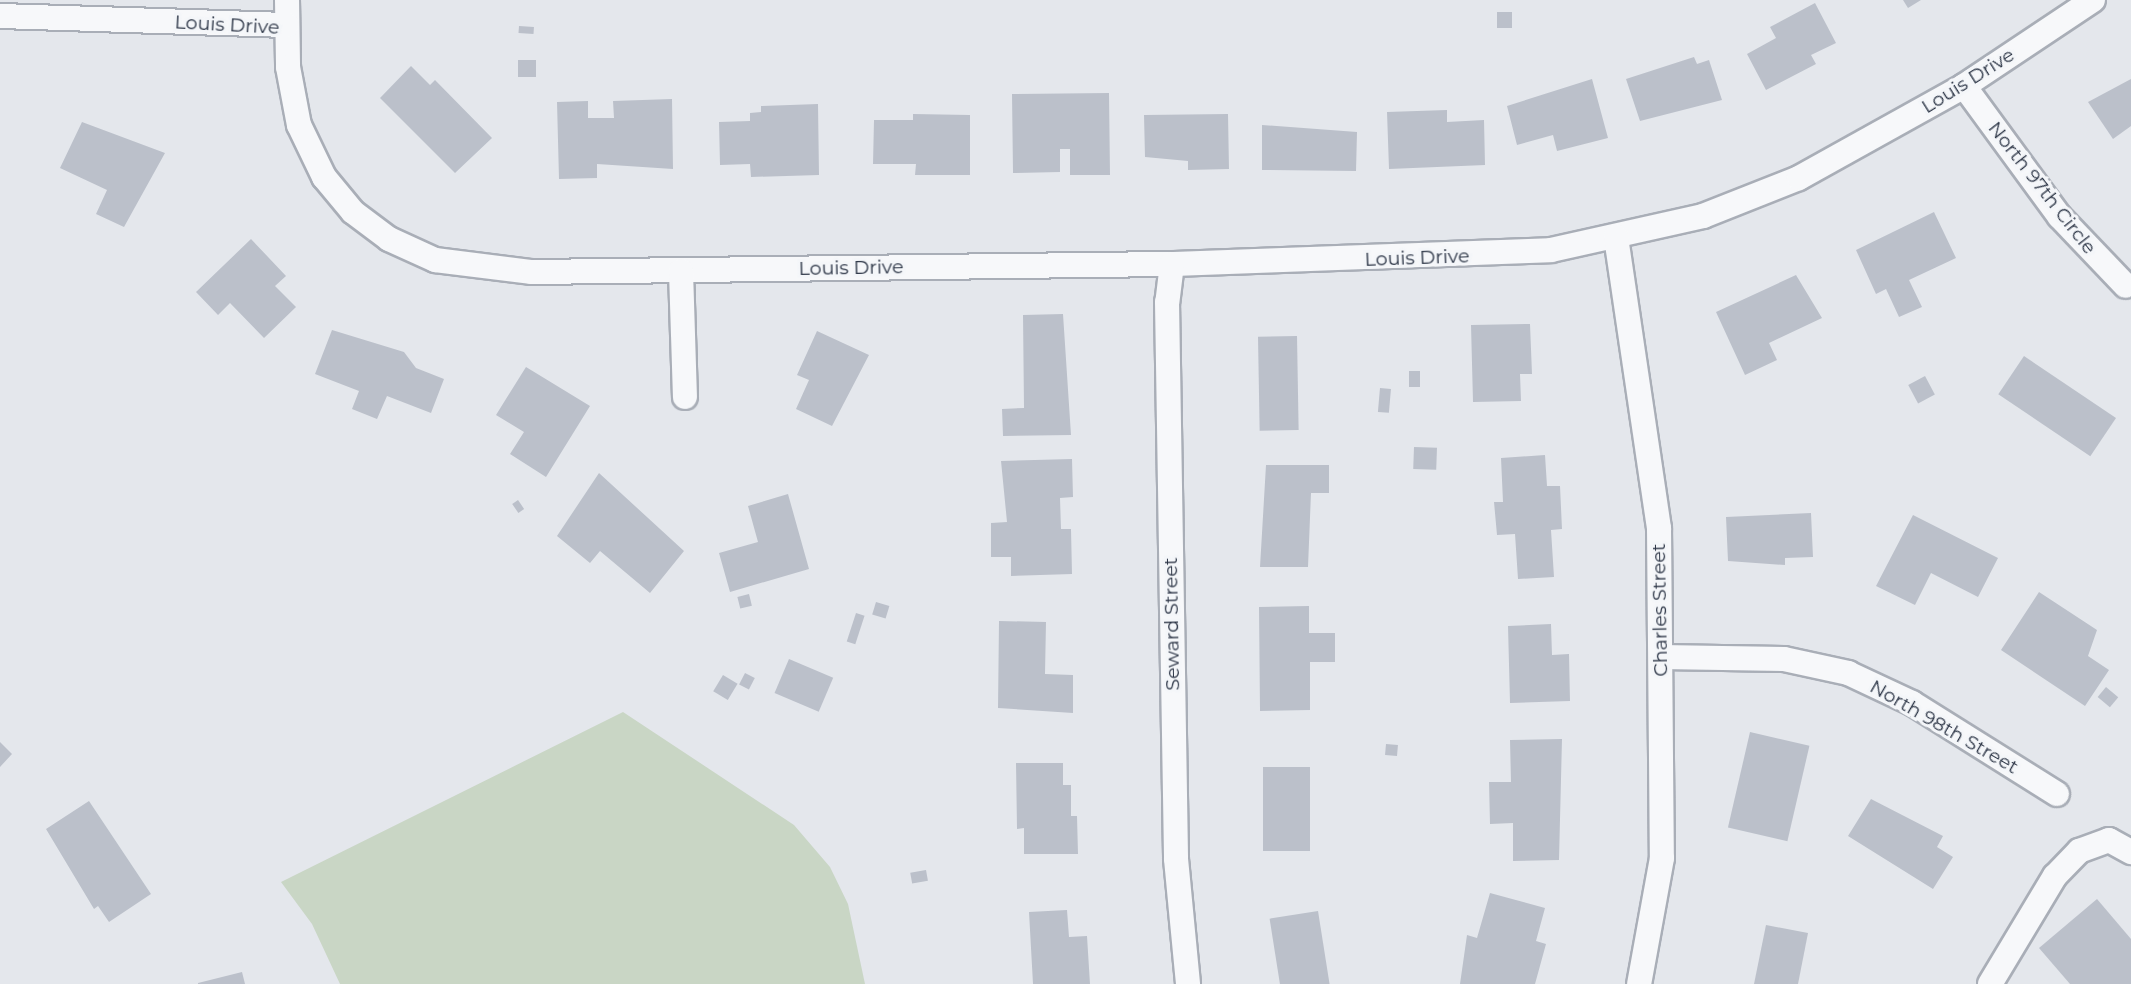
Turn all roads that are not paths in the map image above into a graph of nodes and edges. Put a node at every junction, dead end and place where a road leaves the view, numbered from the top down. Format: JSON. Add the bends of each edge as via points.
{"nodes":[{"id":1,"x":287,"y":0,"type":"edge"},
{"id":2,"x":2092,"y":0,"type":"edge"},
{"id":3,"x":0,"y":16,"type":"edge"},
{"id":4,"x":287,"y":25,"type":"junction"},
{"id":5,"x":1964,"y":86,"type":"junction"},
{"id":6,"x":1616,"y":237,"type":"junction"},
{"id":7,"x":1172,"y":264,"type":"junction"},
{"id":8,"x":681,"y":271,"type":"junction"},
{"id":9,"x":2126,"y":286,"type":"dead end"},
{"id":10,"x":685,"y":397,"type":"dead end"},
{"id":11,"x":1661,"y":657,"type":"junction"},
{"id":12,"x":2057,"y":794,"type":"dead end"},
{"id":13,"x":2131,"y":852,"type":"edge"},
{"id":14,"x":1188,"y":984,"type":"edge"},
{"id":15,"x":1639,"y":984,"type":"edge"},
{"id":16,"x":1990,"y":984,"type":"edge"}],
"edges":[{"from":1,"to":4,"type":"street"},
{"from":2,"to":5,"type":"street","name":"Louis Drive"},
{"from":3,"to":4,"type":"street","name":"Louis Drive"},
{"from":4,"to":8,"type":"street","name":"Louis Drive","via":[[292,98],[310,152],[353,212],[389,239],[435,260],[485,270]]},
{"from":5,"to":6,"type":"street","name":"Louis Drive","via":[[1799,178],[1703,216]]},
{"from":5,"to":9,"type":"street","name":"North 97th Circle","via":[[2060,217]]},
{"from":6,"to":7,"type":"street","name":"Louis Drive","via":[[1465,257]]},
{"from":6,"to":11,"type":"street","name":"Charles Street","via":[[1655,466]]},
{"from":7,"to":8,"type":"street","name":"Louis Drive"},
{"from":7,"to":14,"type":"street","name":"Seward Street","via":[[1167,302],[1176,859]]},
{"from":8,"to":10,"type":"street"},
{"from":11,"to":12,"type":"street","name":"North 98th Street","via":[[1784,659],[1848,673],[1912,703]]},
{"from":11,"to":15,"type":"street","name":"Charles Street","via":[[1662,858]]},
{"from":13,"to":16,"type":"street","via":[[2098,840],[2055,876]]}]}
